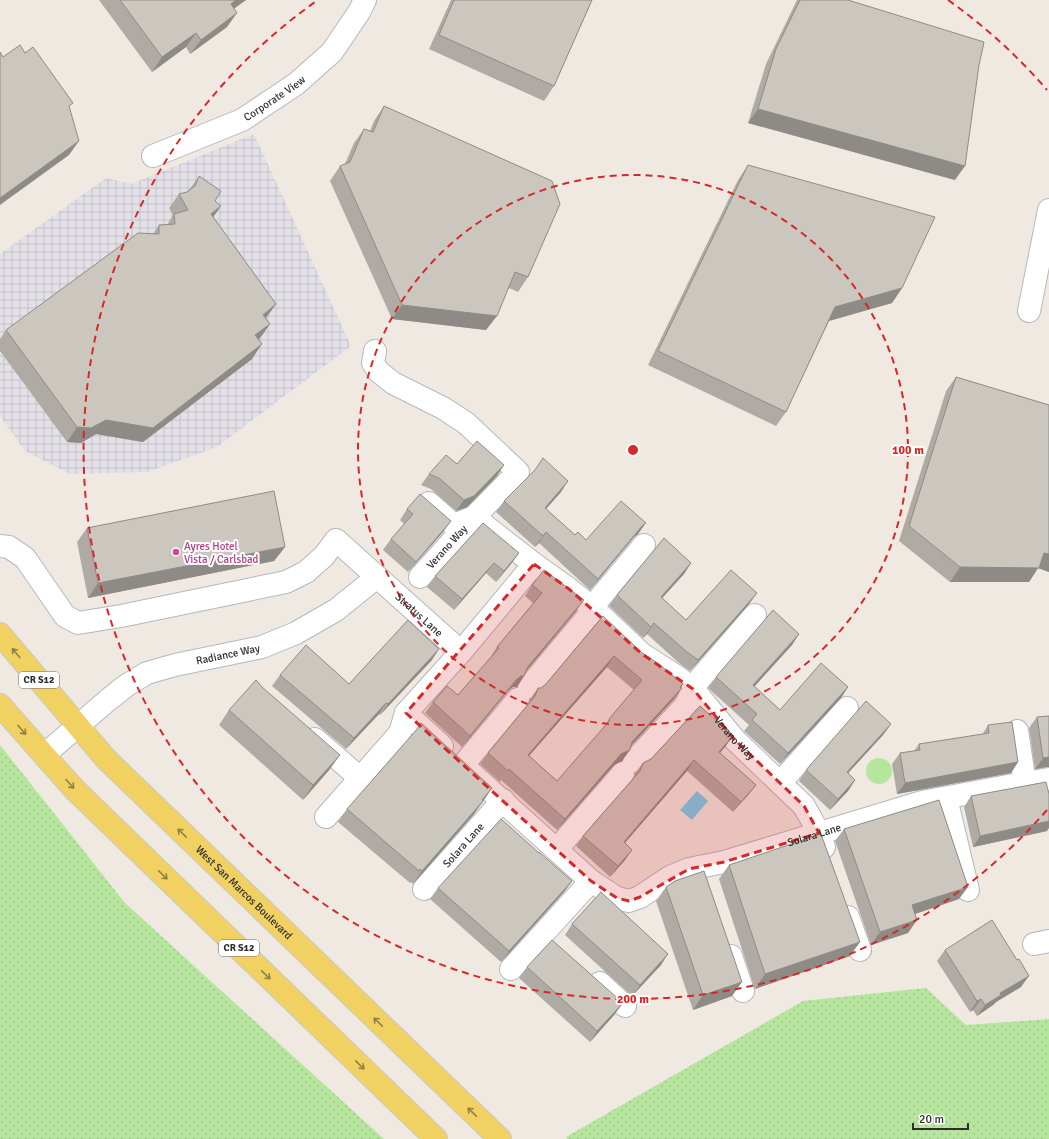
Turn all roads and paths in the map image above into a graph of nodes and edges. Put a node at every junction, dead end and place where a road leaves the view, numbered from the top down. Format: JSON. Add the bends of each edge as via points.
{"nodes":[{"id":1,"x":364,"y":0,"type":"edge"},
{"id":2,"x":153,"y":156,"type":"dead end"},
{"id":3,"x":1049,"y":210,"type":"edge"},
{"id":4,"x":1029,"y":311,"type":"dead end"},
{"id":5,"x":375,"y":351,"type":"dead end"},
{"id":6,"x":423,"y":499,"type":"edge"},
{"id":7,"x":474,"y":517,"type":"junction"},
{"id":8,"x":644,"y":545,"type":"dead end"},
{"id":9,"x":0,"y":546,"type":"edge"},
{"id":10,"x":534,"y":564,"type":"junction"},
{"id":11,"x":377,"y":577,"type":"junction"},
{"id":12,"x":420,"y":578,"type":"dead end"},
{"id":13,"x":594,"y":610,"type":"junction"},
{"id":14,"x":755,"y":615,"type":"dead end"},
{"id":15,"x":0,"y":634,"type":"edge"},
{"id":16,"x":461,"y":652,"type":"junction"},
{"id":17,"x":693,"y":689,"type":"junction"},
{"id":18,"x":0,"y":705,"type":"edge"},
{"id":19,"x":847,"y":708,"type":"dead end"},
{"id":20,"x":406,"y":713,"type":"junction"},
{"id":21,"x":78,"y":726,"type":"junction"},
{"id":22,"x":301,"y":727,"type":"edge"},
{"id":23,"x":1017,"y":731,"type":"dead end"},
{"id":24,"x":44,"y":755,"type":"junction"},
{"id":25,"x":463,"y":765,"type":"junction"},
{"id":26,"x":360,"y":778,"type":"junction"},
{"id":27,"x":1049,"y":779,"type":"edge"},
{"id":28,"x":780,"y":782,"type":"junction"},
{"id":29,"x":1025,"y":783,"type":"junction"},
{"id":30,"x":946,"y":798,"type":"junction"},
{"id":31,"x":503,"y":800,"type":"junction"},
{"id":32,"x":326,"y":817,"type":"dead end"},
{"id":33,"x":819,"y":833,"type":"junction"},
{"id":34,"x":558,"y":849,"type":"junction"},
{"id":35,"x":829,"y":862,"type":"edge"},
{"id":36,"x":701,"y":866,"type":"junction"},
{"id":37,"x":591,"y":881,"type":"junction"},
{"id":38,"x":708,"y":888,"type":"edge"},
{"id":39,"x":424,"y":889,"type":"dead end"},
{"id":40,"x":968,"y":890,"type":"edge"},
{"id":41,"x":842,"y":899,"type":"edge"},
{"id":42,"x":544,"y":933,"type":"junction"},
{"id":43,"x":726,"y":940,"type":"edge"},
{"id":44,"x":561,"y":949,"type":"edge"},
{"id":45,"x":860,"y":950,"type":"edge"},
{"id":46,"x":511,"y":969,"type":"dead end"},
{"id":47,"x":584,"y":969,"type":"edge"},
{"id":48,"x":743,"y":991,"type":"edge"},
{"id":49,"x":625,"y":1006,"type":"dead end"},
{"id":50,"x":436,"y":1139,"type":"edge"},
{"id":51,"x":500,"y":1139,"type":"edge"}],
"edges":[{"from":1,"to":2,"type":"street","name":"Corporate View","via":[[359,12],[332,52],[296,84],[242,120]]},
{"from":3,"to":4,"type":"street"},
{"from":5,"to":7,"type":"street","name":"Verano Way","via":[[373,363],[378,371],[393,383],[443,408],[466,423],[518,472]]},
{"from":6,"to":7,"type":"street","name":"Verano Way","via":[[454,525]]},
{"from":7,"to":10,"type":"street","name":"Verano Way"},
{"from":7,"to":12,"type":"street","name":"Verano Way"},
{"from":8,"to":13,"type":"street","via":[[598,600]]},
{"from":9,"to":11,"type":"street","name":"Stratus Lane","via":[[9,547],[25,558],[64,616],[78,623],[286,582],[306,572],[324,556],[336,540]]},
{"from":10,"to":13,"type":"street","name":"Verano Way","via":[[569,588]]},
{"from":10,"to":16,"type":"street"},
{"from":11,"to":16,"type":"street","name":"Stratus Lane"},
{"from":11,"to":21,"type":"street","name":"Radiance Way","via":[[336,610],[296,633],[262,646],[174,664],[147,673],[127,685]]},
{"from":13,"to":17,"type":"street","name":"Verano Way","via":[[642,654]]},
{"from":13,"to":25,"type":"street"},
{"from":14,"to":17,"type":"street"},
{"from":21,"to":15,"type":"main road","name":"West San Marcos Boulevard","number":"CR S12","one_way":true},
{"from":16,"to":20,"type":"street"},
{"from":17,"to":28,"type":"street","name":"Verano Way","via":[[735,740]]},
{"from":17,"to":34,"type":"street","via":[[685,706]]},
{"from":18,"to":24,"type":"main road","number":"CR S12","one_way":true},
{"from":19,"to":28,"type":"street"},
{"from":20,"to":25,"type":"street","name":"Solara Lane"},
{"from":20,"to":26,"type":"street","via":[[400,733]]},
{"from":21,"to":24,"type":"street","name":"Radiance Way"},
{"from":51,"to":21,"type":"main road","name":"West San Marcos Boulevard","number":"CR S12","one_way":true,"via":[[106,759]]},
{"from":22,"to":26,"type":"street"},
{"from":23,"to":29,"type":"street"},
{"from":24,"to":50,"type":"main road","number":"CR S12","one_way":true,"via":[[74,789]]},
{"from":25,"to":31,"type":"street","name":"Solara Lane"},
{"from":26,"to":32,"type":"street"},
{"from":27,"to":29,"type":"street","name":"Solara Lane"},
{"from":28,"to":33,"type":"street","name":"Verano Way","via":[[804,806]]},
{"from":29,"to":30,"type":"street","name":"Solara Lane"},
{"from":30,"to":33,"type":"street","name":"Solara Lane","via":[[922,802]]},
{"from":30,"to":40,"type":"street"},
{"from":31,"to":34,"type":"street","name":"Solara Lane"},
{"from":31,"to":39,"type":"street","name":"Solara Lane"},
{"from":33,"to":35,"type":"street","name":"Verano Way"},
{"from":33,"to":36,"type":"street","name":"Solara Lane","via":[[724,862]]},
{"from":34,"to":37,"type":"street","name":"Solara Lane"},
{"from":36,"to":37,"type":"street","name":"Solara Lane","via":[[688,868],[629,901],[617,898]]},
{"from":36,"to":38,"type":"street"},
{"from":37,"to":42,"type":"street"},
{"from":41,"to":45,"type":"street"},
{"from":42,"to":44,"type":"street"},
{"from":42,"to":46,"type":"street"},
{"from":43,"to":48,"type":"street"},
{"from":47,"to":49,"type":"street"}]}
